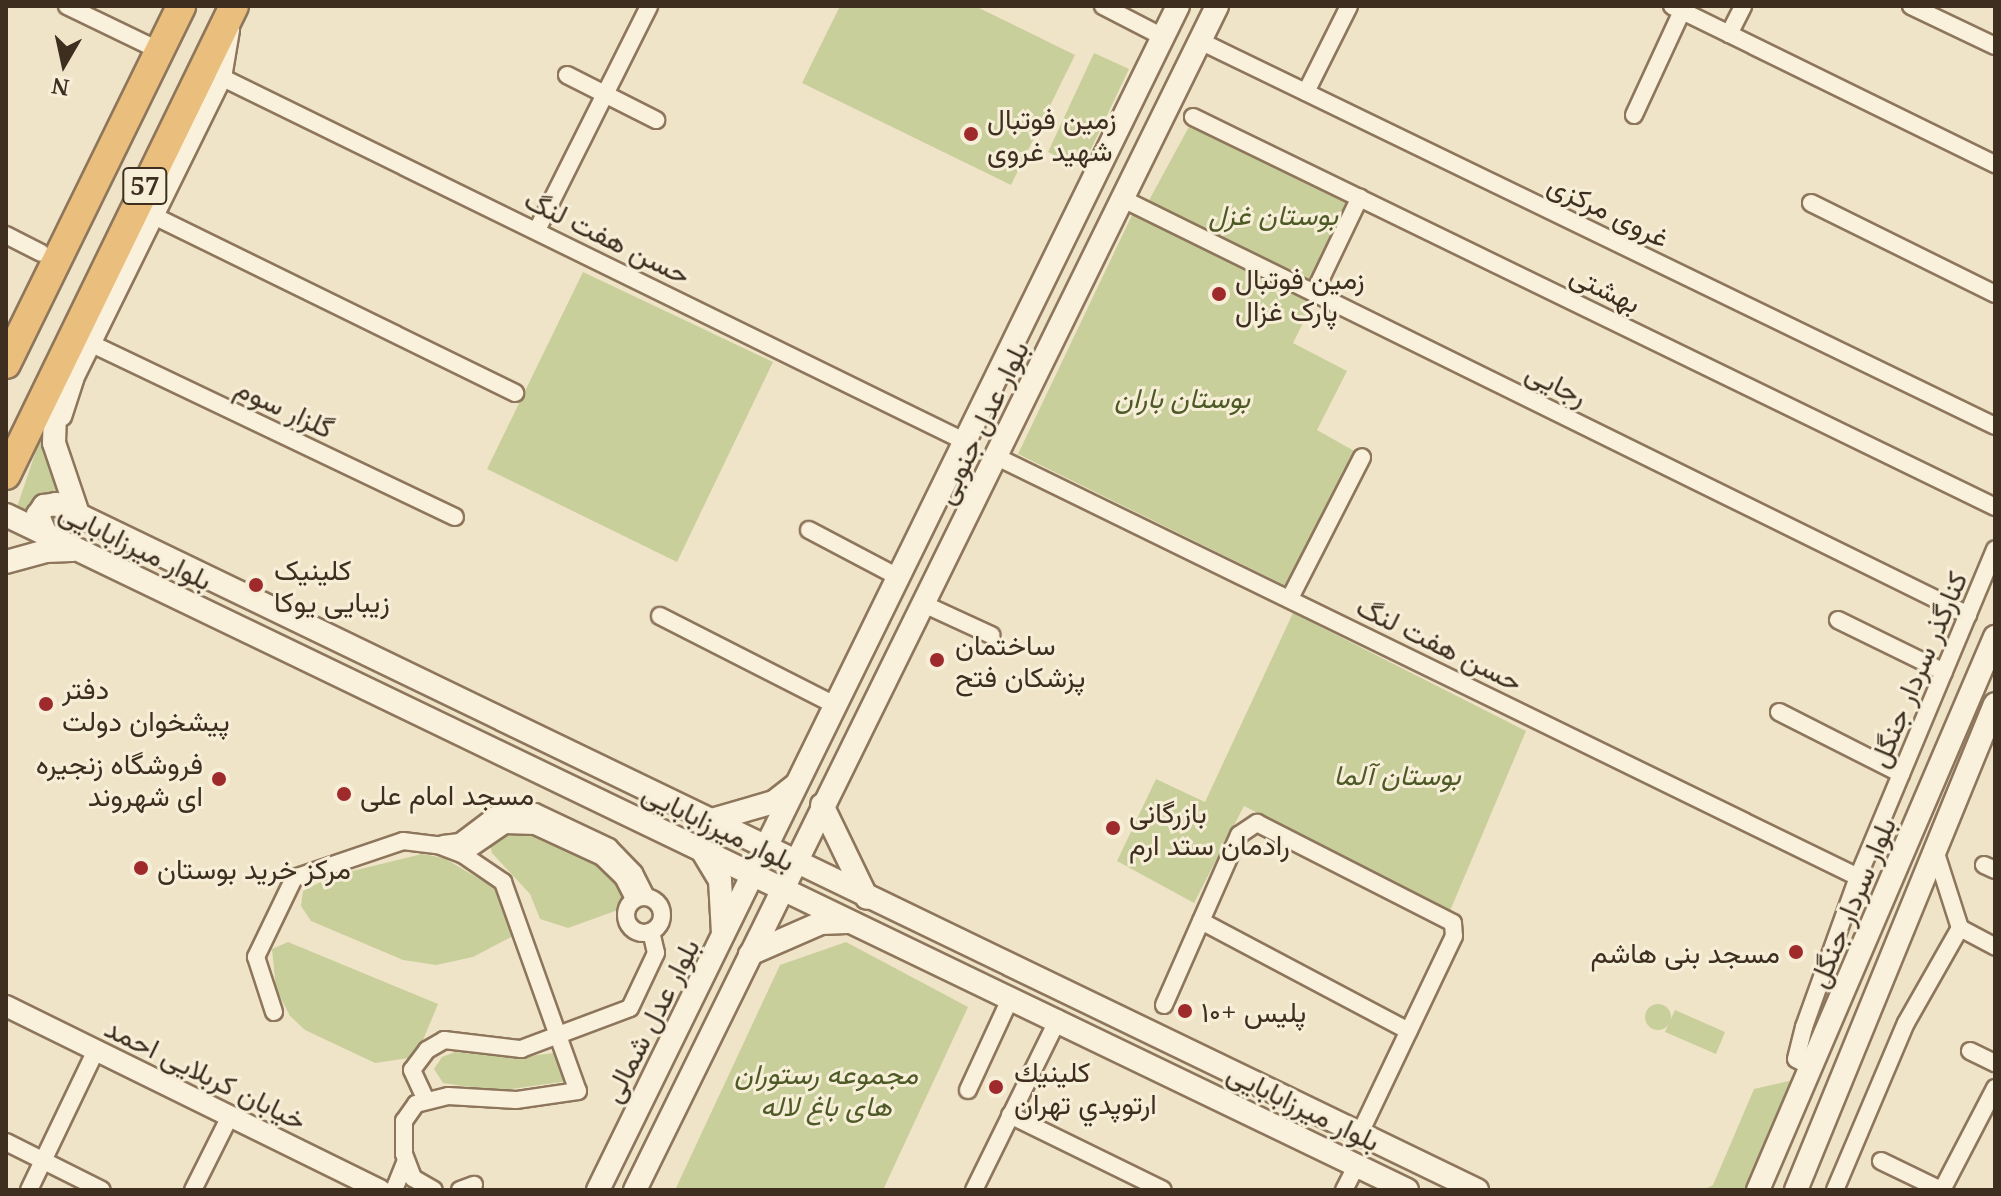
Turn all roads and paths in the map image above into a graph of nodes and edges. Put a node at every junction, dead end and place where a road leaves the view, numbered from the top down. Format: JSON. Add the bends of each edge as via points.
{"nodes":[{"id":1,"x":67,"y":6,"type":"edge"},
{"id":2,"x":181,"y":6,"type":"edge"},
{"id":3,"x":234,"y":6,"type":"edge"},
{"id":4,"x":649,"y":6,"type":"edge"},
{"id":5,"x":1103,"y":6,"type":"edge"},
{"id":6,"x":1178,"y":6,"type":"edge"},
{"id":7,"x":1217,"y":6,"type":"edge"},
{"id":8,"x":1349,"y":6,"type":"edge"},
{"id":9,"x":1743,"y":6,"type":"edge"},
{"id":10,"x":1911,"y":6,"type":"edge"},
{"id":11,"x":1677,"y":8,"type":"edge"},
{"id":12,"x":1729,"y":34,"type":"junction"},
{"id":13,"x":1163,"y":37,"type":"junction"},
{"id":14,"x":1200,"y":41,"type":"junction"},
{"id":15,"x":1995,"y":46,"type":"edge"},
{"id":16,"x":160,"y":51,"type":"junction"},
{"id":17,"x":567,"y":75,"type":"dead end"},
{"id":18,"x":223,"y":78,"type":"junction"},
{"id":19,"x":1306,"y":92,"type":"junction"},
{"id":20,"x":605,"y":94,"type":"junction"},
{"id":21,"x":1634,"y":115,"type":"dead end"},
{"id":22,"x":1193,"y":117,"type":"dead end"},
{"id":23,"x":656,"y":120,"type":"dead end"},
{"id":24,"x":1995,"y":164,"type":"edge"},
{"id":25,"x":1360,"y":197,"type":"junction"},
{"id":26,"x":1123,"y":199,"type":"junction"},
{"id":27,"x":1811,"y":203,"type":"dead end"},
{"id":28,"x":156,"y":217,"type":"junction"},
{"id":29,"x":537,"y":230,"type":"junction"},
{"id":30,"x":6,"y":235,"type":"edge"},
{"id":31,"x":41,"y":253,"type":"dead end"},
{"id":32,"x":1314,"y":293,"type":"junction"},
{"id":33,"x":1995,"y":294,"type":"edge"},
{"id":34,"x":92,"y":344,"type":"junction"},
{"id":35,"x":8,"y":356,"type":"edge"},
{"id":36,"x":57,"y":367,"type":"junction"},
{"id":37,"x":515,"y":393,"type":"dead end"},
{"id":38,"x":40,"y":403,"type":"junction"},
{"id":39,"x":6,"y":414,"type":"edge"},
{"id":40,"x":1995,"y":426,"type":"edge"},
{"id":41,"x":968,"y":443,"type":"junction"},
{"id":42,"x":997,"y":457,"type":"junction"},
{"id":43,"x":1362,"y":457,"type":"dead end"},
{"id":44,"x":62,"y":467,"type":"junction"},
{"id":45,"x":6,"y":475,"type":"edge"},
{"id":46,"x":1995,"y":507,"type":"edge"},
{"id":47,"x":78,"y":514,"type":"junction"},
{"id":48,"x":6,"y":515,"type":"edge"},
{"id":49,"x":455,"y":517,"type":"dead end"},
{"id":50,"x":809,"y":530,"type":"dead end"},
{"id":51,"x":46,"y":535,"type":"junction"},
{"id":52,"x":1995,"y":549,"type":"edge"},
{"id":53,"x":76,"y":550,"type":"junction"},
{"id":54,"x":6,"y":562,"type":"edge"},
{"id":55,"x":900,"y":578,"type":"junction"},
{"id":56,"x":1290,"y":598,"type":"junction"},
{"id":57,"x":926,"y":605,"type":"junction"},
{"id":58,"x":1968,"y":615,"type":"junction"},
{"id":59,"x":660,"y":616,"type":"dead end"},
{"id":60,"x":1838,"y":620,"type":"dead end"},
{"id":61,"x":991,"y":635,"type":"dead end"},
{"id":62,"x":1995,"y":637,"type":"edge"},
{"id":63,"x":1944,"y":672,"type":"junction"},
{"id":64,"x":1995,"y":704,"type":"edge"},
{"id":65,"x":837,"y":706,"type":"junction"},
{"id":66,"x":1779,"y":712,"type":"dead end"},
{"id":67,"x":1901,"y":774,"type":"junction"},
{"id":68,"x":800,"y":782,"type":"junction"},
{"id":69,"x":822,"y":805,"type":"junction"},
{"id":70,"x":708,"y":821,"type":"junction"},
{"id":71,"x":438,"y":845,"type":"junction"},
{"id":72,"x":768,"y":849,"type":"junction"},
{"id":73,"x":1935,"y":850,"type":"junction"},
{"id":74,"x":703,"y":852,"type":"junction"},
{"id":75,"x":462,"y":854,"type":"junction"},
{"id":76,"x":795,"y":862,"type":"junction"},
{"id":77,"x":755,"y":876,"type":"junction"},
{"id":78,"x":1858,"y":877,"type":"junction"},
{"id":79,"x":782,"y":890,"type":"junction"},
{"id":80,"x":640,"y":898,"type":"junction"},
{"id":81,"x":867,"y":898,"type":"junction"},
{"id":82,"x":1201,"y":921,"type":"junction"},
{"id":83,"x":853,"y":922,"type":"junction"},
{"id":84,"x":1960,"y":928,"type":"junction"},
{"id":85,"x":651,"y":932,"type":"junction"},
{"id":86,"x":721,"y":945,"type":"junction"},
{"id":87,"x":1995,"y":947,"type":"edge"},
{"id":88,"x":750,"y":954,"type":"junction"},
{"id":89,"x":1011,"y":997,"type":"junction"},
{"id":90,"x":1164,"y":1005,"type":"dead end"},
{"id":91,"x":6,"y":1006,"type":"edge"},
{"id":92,"x":274,"y":1012,"type":"dead end"},
{"id":93,"x":1058,"y":1019,"type":"junction"},
{"id":94,"x":1409,"y":1031,"type":"junction"},
{"id":95,"x":562,"y":1036,"type":"junction"},
{"id":96,"x":96,"y":1050,"type":"junction"},
{"id":97,"x":1970,"y":1051,"type":"dead end"},
{"id":98,"x":1995,"y":1063,"type":"edge"},
{"id":99,"x":1813,"y":1068,"type":"junction"},
{"id":100,"x":1995,"y":1088,"type":"edge"},
{"id":101,"x":968,"y":1090,"type":"dead end"},
{"id":102,"x":425,"y":1098,"type":"junction"},
{"id":103,"x":1010,"y":1115,"type":"junction"},
{"id":104,"x":230,"y":1116,"type":"junction"},
{"id":105,"x":1360,"y":1133,"type":"junction"},
{"id":106,"x":6,"y":1142,"type":"edge"},
{"id":107,"x":43,"y":1161,"type":"junction"},
{"id":108,"x":406,"y":1161,"type":"junction"},
{"id":109,"x":1881,"y":1161,"type":"dead end"},
{"id":110,"x":1357,"y":1164,"type":"junction"},
{"id":111,"x":29,"y":1190,"type":"edge"},
{"id":112,"x":102,"y":1190,"type":"edge"},
{"id":113,"x":193,"y":1190,"type":"edge"},
{"id":114,"x":380,"y":1190,"type":"edge"},
{"id":115,"x":394,"y":1190,"type":"edge"},
{"id":116,"x":434,"y":1190,"type":"edge"},
{"id":117,"x":598,"y":1190,"type":"edge"},
{"id":118,"x":635,"y":1190,"type":"edge"},
{"id":119,"x":974,"y":1190,"type":"edge"},
{"id":120,"x":1163,"y":1190,"type":"edge"},
{"id":121,"x":1344,"y":1190,"type":"edge"},
{"id":122,"x":1407,"y":1190,"type":"edge"},
{"id":123,"x":1477,"y":1190,"type":"edge"},
{"id":124,"x":1758,"y":1190,"type":"edge"},
{"id":125,"x":1796,"y":1190,"type":"edge"},
{"id":126,"x":1835,"y":1190,"type":"edge"},
{"id":127,"x":1941,"y":1190,"type":"edge"}],
"edges":[{"from":1,"to":16,"type":"street"},
{"from":2,"to":16,"type":"highway","number":"57"},
{"from":3,"to":18,"type":"street"},
{"from":3,"to":36,"type":"highway","number":"57"},
{"from":4,"to":20,"type":"street"},
{"from":5,"to":13,"type":"street"},
{"from":6,"to":13,"type":"main road","name":"بلوار عدل جنوبی"},
{"from":7,"to":14,"type":"main road","name":"بلوار عدل جنوبی"},
{"from":8,"to":19,"type":"street"},
{"from":9,"to":12,"type":"street"},
{"from":10,"to":15,"type":"street"},
{"from":11,"to":12,"type":"street"},
{"from":11,"to":21,"type":"street"},
{"from":12,"to":24,"type":"street"},
{"from":13,"to":41,"type":"main road","name":"بلوار عدل جنوبی"},
{"from":14,"to":19,"type":"street","name":"غروی مرکزی"},
{"from":14,"to":26,"type":"main road","name":"بلوار عدل جنوبی"},
{"from":16,"to":35,"type":"highway","number":"57"},
{"from":17,"to":20,"type":"street"},
{"from":18,"to":28,"type":"street"},
{"from":18,"to":29,"type":"street","name":"حسن هفت لنگ"},
{"from":19,"to":40,"type":"street","name":"غروی مرکزی"},
{"from":20,"to":23,"type":"street"},
{"from":20,"to":29,"type":"street"},
{"from":22,"to":25,"type":"street","name":"بهشتی"},
{"from":25,"to":32,"type":"street"},
{"from":25,"to":46,"type":"street","name":"بهشتی"},
{"from":26,"to":32,"type":"street","name":"رجایی"},
{"from":26,"to":42,"type":"main road","name":"بلوار عدل جنوبی"},
{"from":27,"to":33,"type":"street"},
{"from":28,"to":34,"type":"street"},
{"from":28,"to":37,"type":"street"},
{"from":29,"to":41,"type":"street","name":"حسن هفت لنگ"},
{"from":30,"to":31,"type":"street"},
{"from":32,"to":58,"type":"street","name":"رجایی"},
{"from":34,"to":44,"type":"street","via":[[66,399]]},
{"from":34,"to":49,"type":"street","name":"گلزار سوم"},
{"from":36,"to":38,"type":"highway","number":"57"},
{"from":36,"to":44,"type":"main road","via":[[52,426]]},
{"from":38,"to":39,"type":"highway","via":[[18,416]]},
{"from":38,"to":45,"type":"highway","number":"57"},
{"from":41,"to":55,"type":"main road","name":"بلوار عدل جنوبی"},
{"from":42,"to":56,"type":"street","name":"حسن هفت لنگ"},
{"from":42,"to":57,"type":"main road","name":"بلوار عدل جنوبی"},
{"from":43,"to":56,"type":"street"},
{"from":44,"to":47,"type":"main road"},
{"from":47,"to":51,"type":"main road","name":"بلوار میرزابابایی","via":[[56,504],[44,506],[38,524]]},
{"from":47,"to":70,"type":"main road","name":"بلوار میرزابابایی"},
{"from":48,"to":51,"type":"main road","name":"بلوار میرزابابایی"},
{"from":50,"to":55,"type":"street"},
{"from":51,"to":53,"type":"main road","name":"بلوار میرزابابایی"},
{"from":52,"to":58,"type":"street","name":"کنارگذر سردار جنگل"},
{"from":53,"to":54,"type":"main road","via":[[46,551]]},
{"from":53,"to":74,"type":"main road","name":"بلوار میرزابابایی"},
{"from":55,"to":65,"type":"main road","name":"بلوار عدل جنوبی"},
{"from":56,"to":78,"type":"street","name":"حسن هفت لنگ"},
{"from":57,"to":61,"type":"street"},
{"from":57,"to":69,"type":"main road","name":"بلوار عدل جنوبی"},
{"from":58,"to":63,"type":"street","name":"کنارگذر سردار جنگل"},
{"from":59,"to":65,"type":"street"},
{"from":60,"to":63,"type":"street"},
{"from":62,"to":99,"type":"main road","name":"بلوار سردار جنگل"},
{"from":63,"to":67,"type":"street","name":"کنارگذر سردار جنگل"},
{"from":64,"to":73,"type":"main road","name":"بلوار سردار جنگل"},
{"from":65,"to":68,"type":"main road","name":"بلوار عدل جنوبی"},
{"from":66,"to":67,"type":"street"},
{"from":67,"to":78,"type":"street","name":"کنارگذر سردار جنگل"},
{"from":68,"to":70,"type":"main road","via":[[774,802]]},
{"from":68,"to":72,"type":"main road","name":"بلوار عدل جنوبی"},
{"from":69,"to":76,"type":"main road","name":"بلوار عدل جنوبی"},
{"from":69,"to":81,"type":"main road"},
{"from":70,"to":72,"type":"main road","name":"بلوار میرزابابایی"},
{"from":71,"to":75,"type":"street"},
{"from":71,"to":80,"type":"street","via":[[460,842],[497,814],[535,812],[609,847],[634,873]]},
{"from":71,"to":92,"type":"street","via":[[403,841],[294,878],[256,957]]},
{"from":72,"to":76,"type":"main road","name":"بلوار میرزابابایی"},
{"from":72,"to":77,"type":"main road","name":"بلوار عدل شمالی"},
{"from":73,"to":84,"type":"street"},
{"from":73,"to":125,"type":"main road","name":"بلوار سردار جنگل"},
{"from":74,"to":77,"type":"main road","name":"بلوار میرزابابایی"},
{"from":74,"to":86,"type":"main road","via":[[720,880],[725,913]]},
{"from":75,"to":80,"type":"street","via":[[505,825],[535,826],[602,857]]},
{"from":75,"to":95,"type":"street","via":[[503,882]]},
{"from":76,"to":79,"type":"main road","name":"بلوار عدل جنوبی"},
{"from":76,"to":81,"type":"main road","name":"بلوار میرزابابایی"},
{"from":77,"to":79,"type":"main road","name":"بلوار میرزابابایی"},
{"from":77,"to":86,"type":"main road","name":"بلوار عدل شمالی"},
{"from":78,"to":99,"type":"street","name":"کنارگذر سردار جنگل","via":[[1797,1048],[1796,1059]]},
{"from":79,"to":83,"type":"main road","name":"بلوار میرزابابایی"},
{"from":79,"to":88,"type":"main road"},
{"from":80,"to":85,"type":"street","via":[[657,902],[662,913]]},
{"from":80,"to":85,"type":"street","via":[[626,909],[626,922],[634,931]]},
{"from":81,"to":105,"type":"main road","name":"بلوار میرزابابایی"},
{"from":82,"to":90,"type":"street"},
{"from":82,"to":94,"type":"street"},
{"from":82,"to":94,"type":"street","via":[[1239,835],[1257,823],[1453,923],[1454,936]]},
{"from":83,"to":88,"type":"main road","via":[[821,923]]},
{"from":83,"to":89,"type":"main road","name":"بلوار میرزابابایی"},
{"from":84,"to":87,"type":"street"},
{"from":84,"to":126,"type":"street","via":[[1906,1023]]},
{"from":85,"to":95,"type":"street","via":[[656,953],[630,1008]]},
{"from":86,"to":117,"type":"main road","name":"بلوار عدل شمالی"},
{"from":88,"to":118,"type":"main road"},
{"from":89,"to":93,"type":"main road","name":"بلوار میرزابابایی"},
{"from":89,"to":101,"type":"street"},
{"from":91,"to":96,"type":"street","name":"خیابان کربلایی احمد"},
{"from":93,"to":103,"type":"street"},
{"from":93,"to":110,"type":"main road","name":"بلوار میرزابابایی"},
{"from":94,"to":105,"type":"street"},
{"from":95,"to":102,"type":"street","via":[[521,1049],[444,1040],[427,1050],[412,1070]]},
{"from":95,"to":102,"type":"street","via":[[578,1091],[550,1098]]},
{"from":96,"to":104,"type":"street","name":"خیابان کربلایی احمد"},
{"from":96,"to":107,"type":"street"},
{"from":97,"to":98,"type":"street"},
{"from":99,"to":124,"type":"main road","name":"بلوار سردار جنگل"},
{"from":100,"to":127,"type":"street"},
{"from":102,"to":108,"type":"street","via":[[404,1121]]},
{"from":103,"to":119,"type":"street"},
{"from":103,"to":120,"type":"street"},
{"from":104,"to":113,"type":"street"},
{"from":104,"to":114,"type":"street","name":"خیابان کربلایی احمد"},
{"from":105,"to":123,"type":"main road","name":"بلوار میرزابابایی"},
{"from":106,"to":107,"type":"street"},
{"from":107,"to":111,"type":"street"},
{"from":107,"to":112,"type":"street"},
{"from":108,"to":115,"type":"street"},
{"from":108,"to":116,"type":"street","via":[[413,1178]]},
{"from":109,"to":127,"type":"street"},
{"from":110,"to":121,"type":"street"},
{"from":110,"to":122,"type":"main road","name":"بلوار میرزابابایی"}]}
